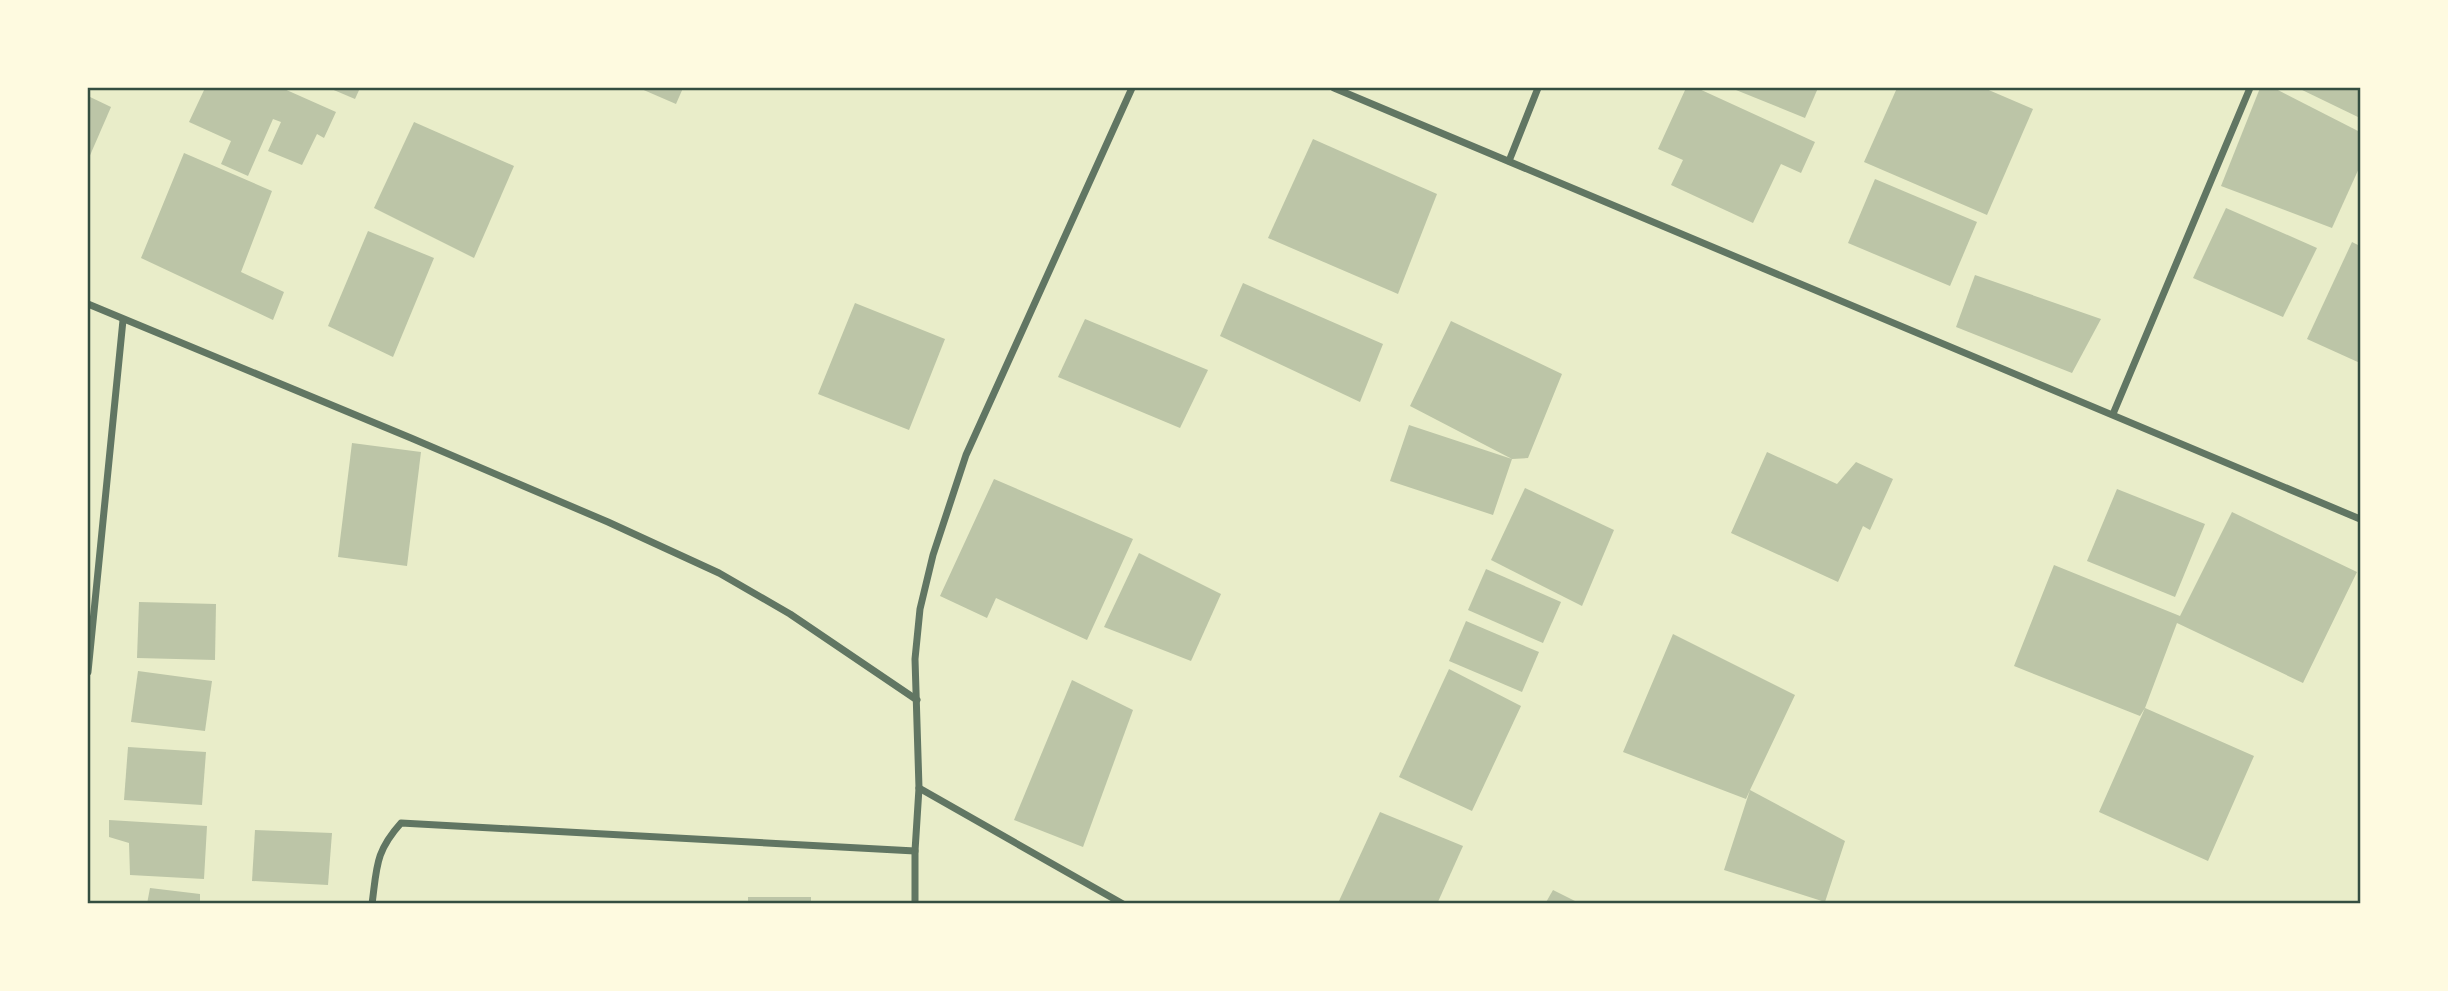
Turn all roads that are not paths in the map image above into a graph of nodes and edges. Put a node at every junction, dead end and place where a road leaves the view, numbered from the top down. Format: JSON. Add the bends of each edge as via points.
{"nodes":[{"id":1,"x":1132,"y":88,"type":"edge"},
{"id":2,"x":1334,"y":88,"type":"edge"},
{"id":3,"x":1538,"y":88,"type":"edge"},
{"id":4,"x":2250,"y":88,"type":"edge"},
{"id":5,"x":1509,"y":161,"type":"junction"},
{"id":6,"x":88,"y":304,"type":"edge"},
{"id":7,"x":123,"y":320,"type":"junction"},
{"id":8,"x":2113,"y":414,"type":"junction"},
{"id":9,"x":2361,"y":519,"type":"edge"},
{"id":10,"x":88,"y":672,"type":"edge"},
{"id":11,"x":917,"y":700,"type":"junction"},
{"id":12,"x":919,"y":788,"type":"junction"},
{"id":13,"x":915,"y":851,"type":"junction"},
{"id":14,"x":372,"y":904,"type":"edge"},
{"id":15,"x":915,"y":904,"type":"edge"},
{"id":16,"x":1123,"y":904,"type":"edge"}],
"edges":[{"from":1,"to":11,"type":"street","via":[[966,455],[920,609]]},
{"from":2,"to":5,"type":"street"},
{"from":3,"to":5,"type":"street"},
{"from":4,"to":8,"type":"street"},
{"from":5,"to":8,"type":"street"},
{"from":6,"to":7,"type":"street"},
{"from":7,"to":10,"type":"street"},
{"from":7,"to":11,"type":"street","via":[[423,443],[719,573]]},
{"from":8,"to":9,"type":"street"},
{"from":11,"to":12,"type":"street"},
{"from":12,"to":13,"type":"street"},
{"from":12,"to":16,"type":"street"},
{"from":13,"to":14,"type":"street","via":[[401,823],[386,840],[378,861]]},
{"from":13,"to":15,"type":"street"}]}
